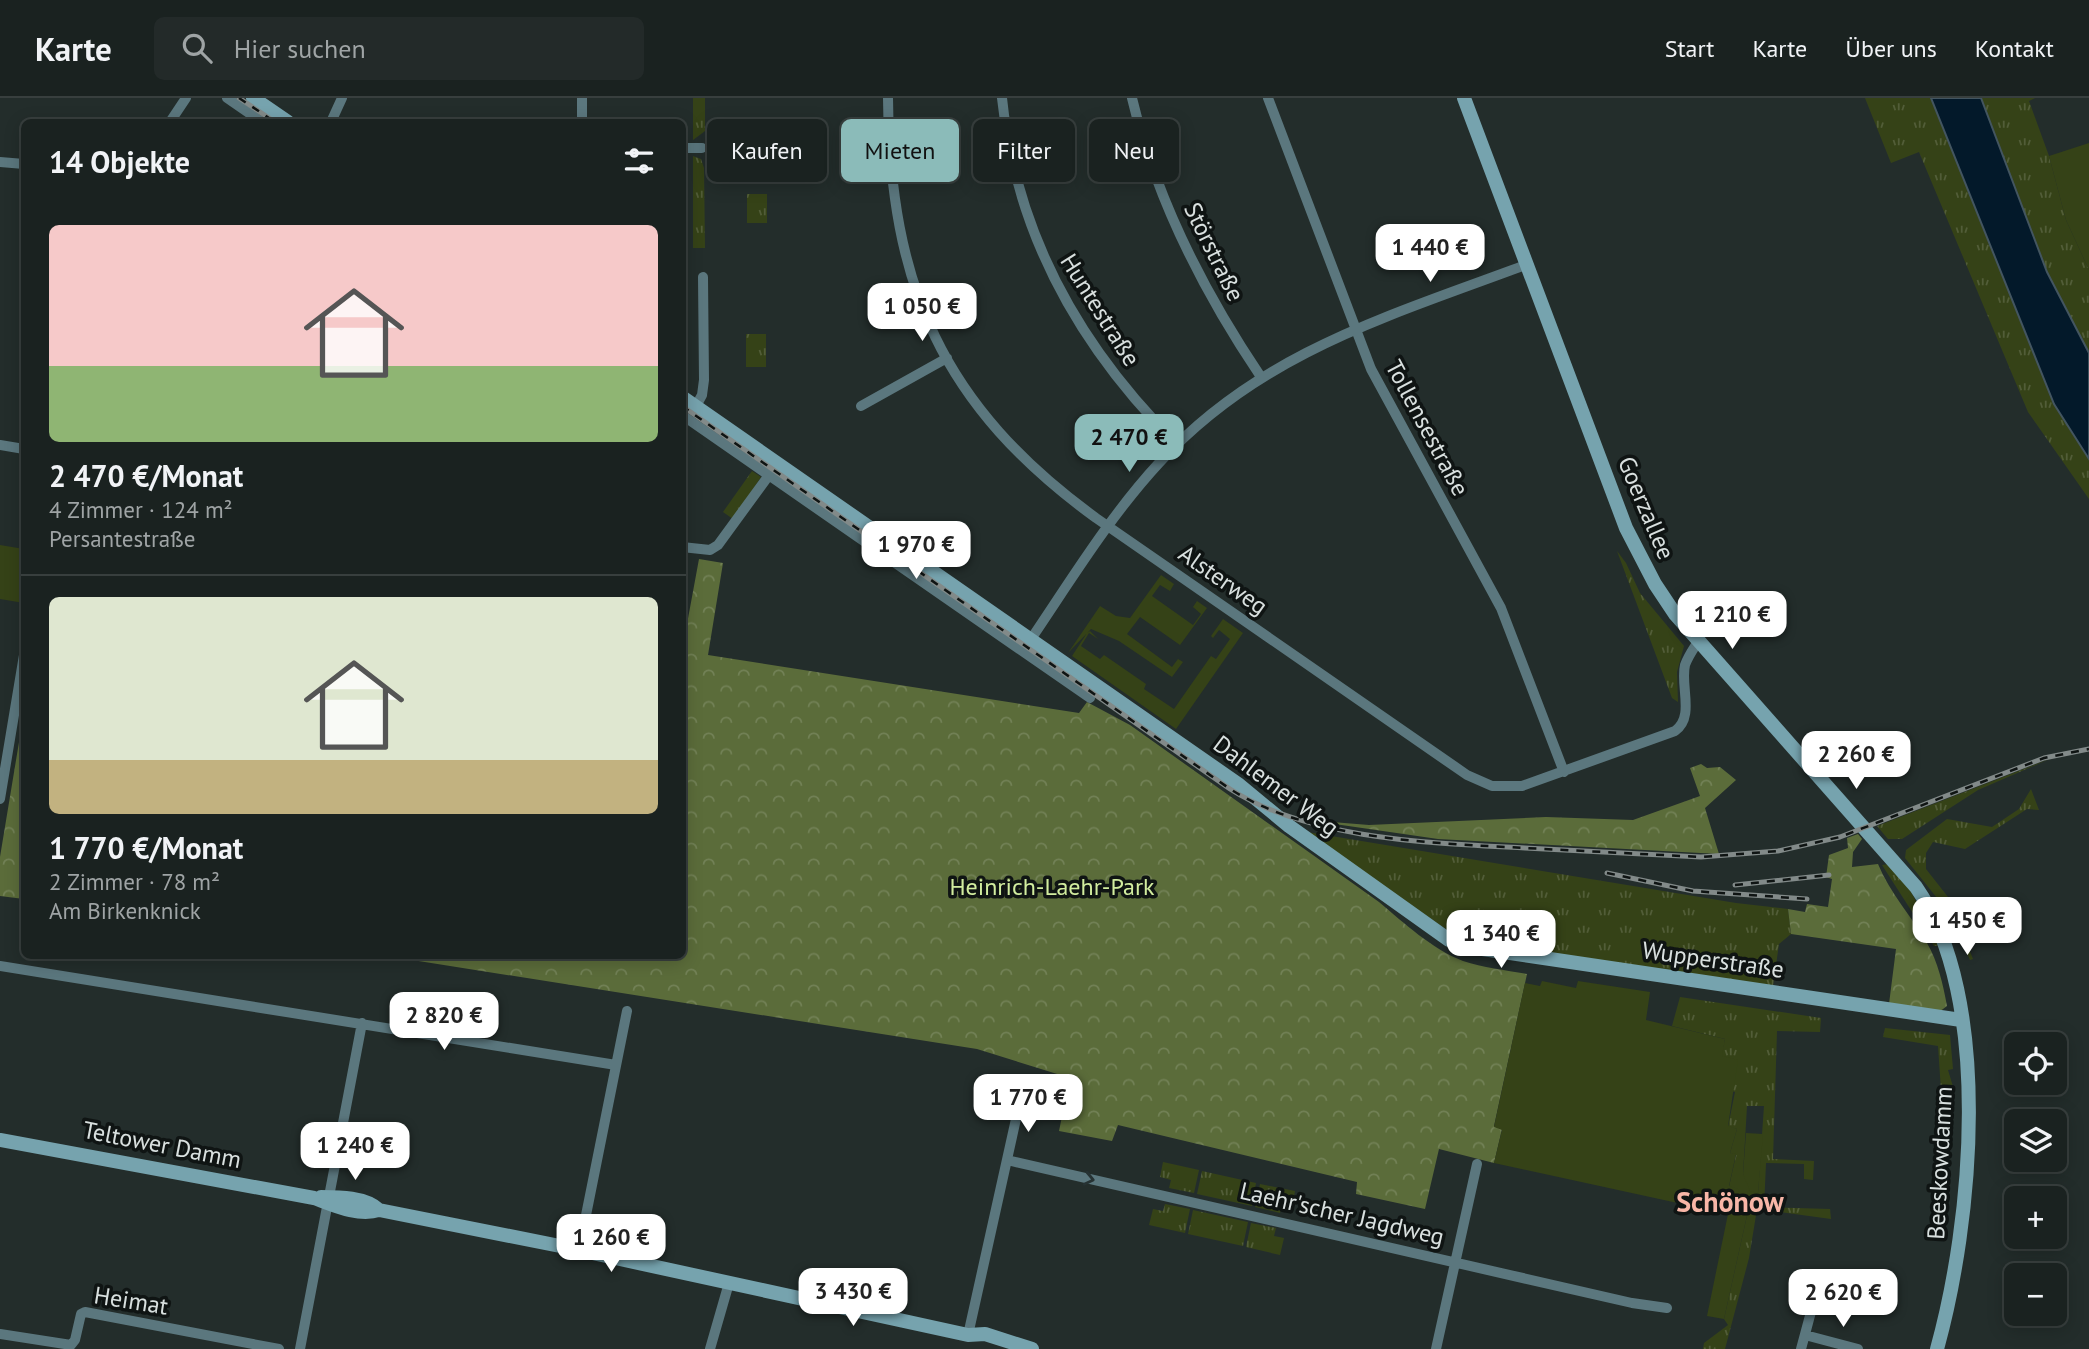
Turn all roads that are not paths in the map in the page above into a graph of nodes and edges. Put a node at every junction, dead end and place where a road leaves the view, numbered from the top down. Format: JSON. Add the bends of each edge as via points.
{"nodes":[{"id":1,"x":187,"y":98,"type":"edge"},
{"id":2,"x":227,"y":98,"type":"edge"},
{"id":3,"x":253,"y":98,"type":"edge"},
{"id":4,"x":342,"y":98,"type":"edge"},
{"id":5,"x":582,"y":98,"type":"edge"},
{"id":6,"x":888,"y":98,"type":"edge"},
{"id":7,"x":1002,"y":98,"type":"edge"},
{"id":8,"x":1132,"y":98,"type":"edge"},
{"id":9,"x":1268,"y":98,"type":"edge"},
{"id":10,"x":1464,"y":98,"type":"edge"},
{"id":11,"x":263,"y":117,"type":"edge"},
{"id":12,"x":172,"y":119,"type":"edge"},
{"id":13,"x":332,"y":119,"type":"edge"},
{"id":14,"x":582,"y":119,"type":"edge"},
{"id":15,"x":686,"y":148,"type":"edge"},
{"id":16,"x":702,"y":148,"type":"dead end"},
{"id":17,"x":0,"y":162,"type":"edge"},
{"id":18,"x":21,"y":164,"type":"edge"},
{"id":19,"x":1528,"y":264,"type":"junction"},
{"id":20,"x":703,"y":277,"type":"dead end"},
{"id":21,"x":1355,"y":329,"type":"junction"},
{"id":22,"x":947,"y":358,"type":"junction"},
{"id":23,"x":1261,"y":377,"type":"junction"},
{"id":24,"x":686,"y":400,"type":"edge"},
{"id":25,"x":861,"y":406,"type":"dead end"},
{"id":26,"x":696,"y":407,"type":"junction"},
{"id":27,"x":686,"y":417,"type":"edge"},
{"id":28,"x":723,"y":435,"type":"junction"},
{"id":29,"x":1177,"y":444,"type":"junction"},
{"id":30,"x":0,"y":445,"type":"edge"},
{"id":31,"x":21,"y":448,"type":"edge"},
{"id":32,"x":773,"y":469,"type":"junction"},
{"id":33,"x":812,"y":487,"type":"junction"},
{"id":34,"x":828,"y":499,"type":"junction"},
{"id":35,"x":803,"y":500,"type":"junction"},
{"id":36,"x":819,"y":512,"type":"junction"},
{"id":37,"x":851,"y":515,"type":"junction"},
{"id":38,"x":1109,"y":527,"type":"junction"},
{"id":39,"x":842,"y":528,"type":"junction"},
{"id":40,"x":874,"y":530,"type":"junction"},
{"id":41,"x":887,"y":539,"type":"junction"},
{"id":42,"x":865,"y":544,"type":"junction"},
{"id":43,"x":686,"y":547,"type":"edge"},
{"id":44,"x":877,"y":552,"type":"junction"},
{"id":45,"x":947,"y":581,"type":"junction"},
{"id":46,"x":938,"y":593,"type":"junction"},
{"id":47,"x":1010,"y":625,"type":"junction"},
{"id":48,"x":1001,"y":638,"type":"junction"},
{"id":49,"x":1031,"y":639,"type":"junction"},
{"id":50,"x":1699,"y":640,"type":"junction"},
{"id":51,"x":1066,"y":664,"type":"junction"},
{"id":52,"x":21,"y":669,"type":"edge"},
{"id":53,"x":1057,"y":676,"type":"junction"},
{"id":54,"x":1090,"y":698,"type":"dead end"},
{"id":55,"x":5,"y":745,"type":"edge"},
{"id":56,"x":1564,"y":772,"type":"junction"},
{"id":57,"x":0,"y":799,"type":"edge"},
{"id":58,"x":1460,"y":944,"type":"joint"},
{"id":59,"x":0,"y":966,"type":"edge"},
{"id":60,"x":627,"y":1011,"type":"dead end"},
{"id":61,"x":1961,"y":1020,"type":"junction"},
{"id":62,"x":362,"y":1023,"type":"junction"},
{"id":63,"x":616,"y":1065,"type":"junction"},
{"id":64,"x":1020,"y":1101,"type":"dead end"},
{"id":65,"x":0,"y":1140,"type":"edge"},
{"id":66,"x":1007,"y":1160,"type":"junction"},
{"id":67,"x":1476,"y":1164,"type":"dead end"},
{"id":68,"x":324,"y":1199,"type":"junction"},
{"id":69,"x":579,"y":1250,"type":"junction"},
{"id":70,"x":1455,"y":1261,"type":"junction"},
{"id":71,"x":729,"y":1283,"type":"junction"},
{"id":72,"x":1815,"y":1297,"type":"dead end"},
{"id":73,"x":1667,"y":1307,"type":"dead end"},
{"id":74,"x":0,"y":1334,"type":"edge"},
{"id":75,"x":968,"y":1335,"type":"junction"},
{"id":76,"x":1805,"y":1335,"type":"junction"},
{"id":77,"x":279,"y":1349,"type":"edge"},
{"id":78,"x":300,"y":1349,"type":"edge"},
{"id":79,"x":710,"y":1349,"type":"edge"},
{"id":80,"x":1032,"y":1349,"type":"edge"},
{"id":81,"x":1436,"y":1349,"type":"edge"},
{"id":82,"x":1801,"y":1349,"type":"edge"},
{"id":83,"x":1857,"y":1349,"type":"edge"},
{"id":84,"x":1937,"y":1349,"type":"edge"}],
"edges":[{"from":1,"to":12,"type":"street"},
{"from":2,"to":11,"type":"street"},
{"from":3,"to":11,"type":"main road"},
{"from":4,"to":13,"type":"street"},
{"from":5,"to":14,"type":"street"},
{"from":6,"to":22,"type":"street","name":"Alsterweg","via":[[890,175],[900,235],[917,295]]},
{"from":7,"to":29,"type":"street","name":"Huntestraße","via":[[1020,191],[1054,281],[1108,368]]},
{"from":8,"to":23,"type":"street","name":"Störstraße","via":[[1176,228],[1211,298]]},
{"from":9,"to":21,"type":"street","name":"Tollensestraße"},
{"from":10,"to":19,"type":"main road","name":"Goerzallee"},
{"from":15,"to":16,"type":"street"},
{"from":17,"to":18,"type":"street"},
{"from":19,"to":21,"type":"street"},
{"from":19,"to":50,"type":"main road","name":"Goerzallee","via":[[1626,528],[1654,584]]},
{"from":20,"to":26,"type":"street","via":[[704,380]]},
{"from":21,"to":23,"type":"street","via":[[1306,350]]},
{"from":21,"to":56,"type":"street","name":"Tollensestraße","via":[[1384,395],[1501,608]]},
{"from":22,"to":25,"type":"street"},
{"from":22,"to":38,"type":"street","name":"Alsterweg","via":[[969,395],[1008,443],[1038,473]]},
{"from":23,"to":29,"type":"street"},
{"from":24,"to":26,"type":"main road","name":"Dahlemer Weg"},
{"from":26,"to":28,"type":"main road","name":"Dahlemer Weg"},
{"from":27,"to":28,"type":"street","name":"Dahlemer Weg"},
{"from":28,"to":32,"type":"main road","name":"Dahlemer Weg"},
{"from":29,"to":38,"type":"street"},
{"from":30,"to":31,"type":"street"},
{"from":32,"to":33,"type":"main road","name":"Dahlemer Weg"},
{"from":32,"to":35,"type":"street","name":"Dahlemer Weg"},
{"from":32,"to":43,"type":"street","via":[[718,545],[710,550]]},
{"from":33,"to":34,"type":"main road","name":"Dahlemer Weg"},
{"from":33,"to":35,"type":"street"},
{"from":34,"to":36,"type":"street"},
{"from":34,"to":37,"type":"main road","name":"Dahlemer Weg"},
{"from":35,"to":36,"type":"street","name":"Dahlemer Weg"},
{"from":36,"to":39,"type":"street","name":"Dahlemer Weg"},
{"from":37,"to":39,"type":"street"},
{"from":37,"to":40,"type":"main road","name":"Dahlemer Weg"},
{"from":38,"to":49,"type":"street"},
{"from":38,"to":56,"type":"street","name":"Alsterweg","via":[[1473,779],[1509,788]]},
{"from":39,"to":42,"type":"street","name":"Dahlemer Weg"},
{"from":40,"to":41,"type":"main road","name":"Dahlemer Weg"},
{"from":40,"to":42,"type":"street"},
{"from":41,"to":44,"type":"street"},
{"from":41,"to":45,"type":"main road","name":"Dahlemer Weg"},
{"from":42,"to":44,"type":"street","name":"Dahlemer Weg"},
{"from":44,"to":46,"type":"street","name":"Dahlemer Weg"},
{"from":45,"to":46,"type":"street"},
{"from":45,"to":47,"type":"main road","name":"Dahlemer Weg"},
{"from":46,"to":48,"type":"street","name":"Dahlemer Weg"},
{"from":47,"to":48,"type":"street"},
{"from":47,"to":49,"type":"main road","name":"Dahlemer Weg"},
{"from":48,"to":53,"type":"street","name":"Dahlemer Weg"},
{"from":49,"to":51,"type":"main road","name":"Dahlemer Weg"},
{"from":50,"to":56,"type":"street","name":"Alsterweg","via":[[1685,666],[1685,716],[1679,728]]},
{"from":50,"to":61,"type":"main road","name":"Goerzallee","via":[[1924,898],[1947,947]]},
{"from":51,"to":53,"type":"street"},
{"from":51,"to":58,"type":"main road","name":"Dahlemer Weg"},
{"from":52,"to":55,"type":"street"},
{"from":53,"to":54,"type":"street","name":"Dahlemer Weg"},
{"from":55,"to":57,"type":"street"},
{"from":58,"to":61,"type":"main road","name":"Wupperstraße"},
{"from":59,"to":62,"type":"street"},
{"from":60,"to":63,"type":"street"},
{"from":61,"to":84,"type":"main road","name":"Beeskowdamm","via":[[1968,1092],[1966,1184],[1956,1262]]},
{"from":62,"to":63,"type":"street"},
{"from":62,"to":68,"type":"street"},
{"from":63,"to":69,"type":"street"},
{"from":64,"to":66,"type":"street"},
{"from":65,"to":68,"type":"main road","name":"Teltower Damm"},
{"from":66,"to":70,"type":"street","name":"Laehr'scher Jagdweg","one_way":true},
{"from":66,"to":75,"type":"street"},
{"from":67,"to":70,"type":"street"},
{"from":68,"to":69,"type":"main road","name":"Teltower Damm","via":[[372,1203],[379,1210]]},
{"from":68,"to":78,"type":"street"},
{"from":69,"to":71,"type":"main road","name":"Teltower Damm"},
{"from":70,"to":73,"type":"street","name":"Laehr'scher Jagdweg","via":[[1632,1303]]},
{"from":70,"to":81,"type":"street"},
{"from":71,"to":75,"type":"main road","name":"Teltower Damm"},
{"from":71,"to":79,"type":"street"},
{"from":72,"to":76,"type":"street"},
{"from":74,"to":77,"type":"street","name":"Heimat","via":[[71,1345],[85,1312]]},
{"from":75,"to":80,"type":"main road","name":"Teltower Damm","via":[[977,1342]]},
{"from":76,"to":82,"type":"street"},
{"from":76,"to":83,"type":"street"}]}
